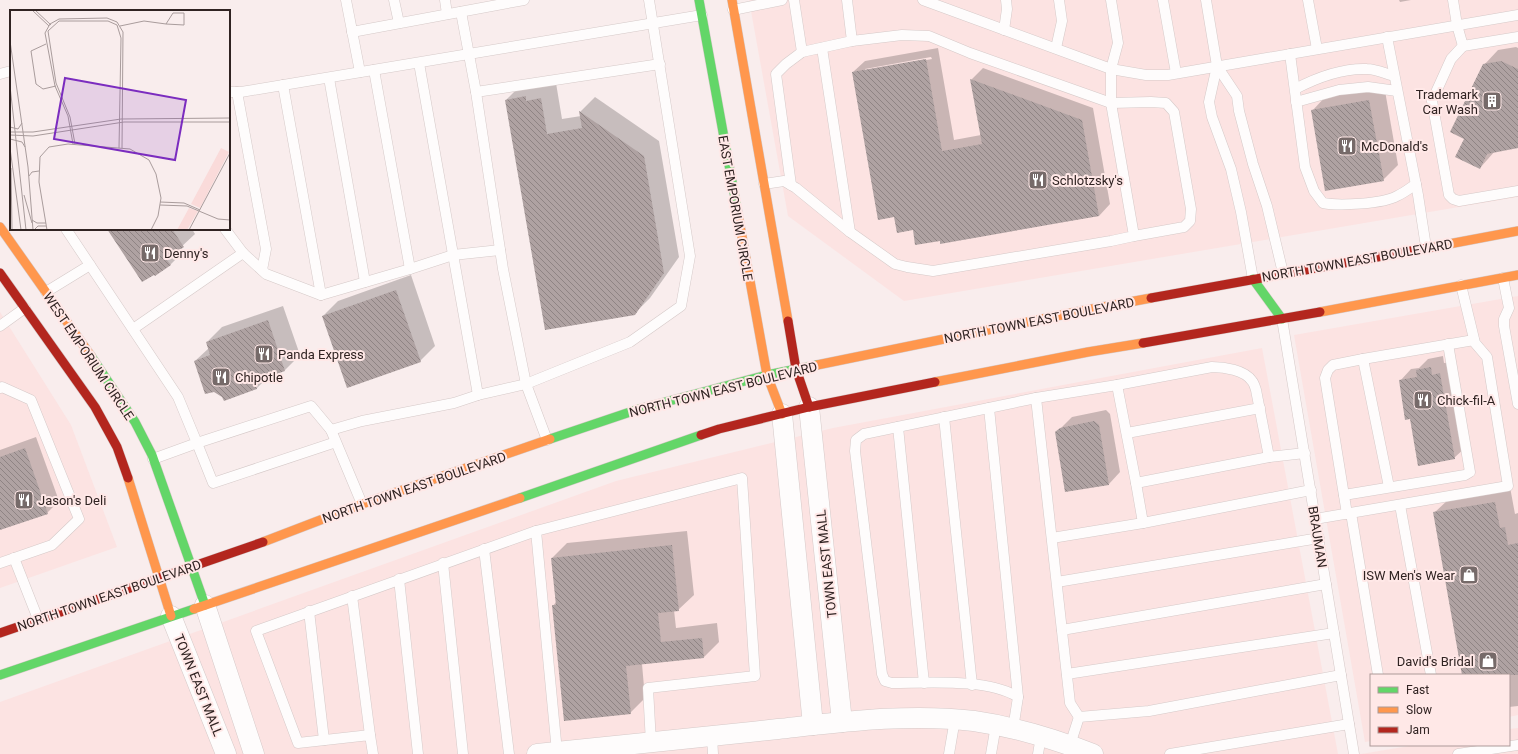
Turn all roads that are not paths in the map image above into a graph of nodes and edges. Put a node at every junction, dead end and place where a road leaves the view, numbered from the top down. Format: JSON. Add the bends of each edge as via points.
{"nodes":[{"id":1,"x":346,"y":0,"type":"edge"},
{"id":2,"x":394,"y":0,"type":"edge"},
{"id":3,"x":445,"y":0,"type":"edge"},
{"id":4,"x":524,"y":0,"type":"edge"},
{"id":5,"x":649,"y":0,"type":"edge"},
{"id":6,"x":699,"y":0,"type":"edge"},
{"id":7,"x":782,"y":0,"type":"edge"},
{"id":8,"x":794,"y":0,"type":"edge"},
{"id":9,"x":847,"y":0,"type":"edge"},
{"id":10,"x":923,"y":0,"type":"edge"},
{"id":11,"x":1006,"y":0,"type":"edge"},
{"id":12,"x":1058,"y":0,"type":"edge"},
{"id":13,"x":1110,"y":0,"type":"edge"},
{"id":14,"x":1163,"y":0,"type":"edge"},
{"id":15,"x":1206,"y":0,"type":"edge"},
{"id":16,"x":1308,"y":0,"type":"edge"},
{"id":17,"x":1453,"y":0,"type":"edge"},
{"id":18,"x":496,"y":3,"type":"edge"},
{"id":19,"x":950,"y":4,"type":"edge"},
{"id":20,"x":733,"y":5,"type":"edge"},
{"id":21,"x":461,"y":12,"type":"junction"},
{"id":22,"x":447,"y":14,"type":"junction"},
{"id":23,"x":702,"y":15,"type":"junction"},
{"id":24,"x":1518,"y":15,"type":"edge"},
{"id":25,"x":399,"y":23,"type":"junction"},
{"id":26,"x":654,"y":23,"type":"junction"},
{"id":27,"x":1457,"y":25,"type":"junction"},
{"id":28,"x":1004,"y":30,"type":"junction"},
{"id":29,"x":352,"y":32,"type":"junction"},
{"id":30,"x":1387,"y":37,"type":"junction"},
{"id":31,"x":1518,"y":37,"type":"edge"},
{"id":32,"x":852,"y":41,"type":"junction"},
{"id":33,"x":1463,"y":46,"type":"junction"},
{"id":34,"x":822,"y":48,"type":"junction"},
{"id":35,"x":1056,"y":48,"type":"junction"},
{"id":36,"x":1317,"y":49,"type":"junction"},
{"id":37,"x":802,"y":52,"type":"junction"},
{"id":38,"x":469,"y":54,"type":"junction"},
{"id":39,"x":1290,"y":54,"type":"junction"},
{"id":40,"x":419,"y":63,"type":"junction"},
{"id":41,"x":660,"y":64,"type":"junction"},
{"id":42,"x":1217,"y":66,"type":"junction"},
{"id":43,"x":1111,"y":69,"type":"junction"},
{"id":44,"x":374,"y":70,"type":"junction"},
{"id":45,"x":10,"y":71,"type":"edge"},
{"id":46,"x":360,"y":72,"type":"junction"},
{"id":47,"x":1176,"y":73,"type":"junction"},
{"id":48,"x":0,"y":74,"type":"edge"},
{"id":49,"x":1394,"y":76,"type":"junction"},
{"id":50,"x":329,"y":78,"type":"junction"},
{"id":51,"x":283,"y":85,"type":"junction"},
{"id":52,"x":1295,"y":89,"type":"junction"},
{"id":53,"x":1397,"y":91,"type":"junction"},
{"id":54,"x":233,"y":92,"type":"edge"},
{"id":55,"x":476,"y":92,"type":"junction"},
{"id":56,"x":1296,"y":102,"type":"junction"},
{"id":57,"x":1111,"y":103,"type":"junction"},
{"id":58,"x":764,"y":184,"type":"junction"},
{"id":59,"x":1416,"y":184,"type":"junction"},
{"id":60,"x":791,"y":185,"type":"junction"},
{"id":61,"x":1518,"y":191,"type":"edge"},
{"id":62,"x":0,"y":227,"type":"edge"},
{"id":63,"x":67,"y":230,"type":"edge"},
{"id":64,"x":227,"y":230,"type":"edge"},
{"id":65,"x":1518,"y":231,"type":"edge"},
{"id":66,"x":850,"y":232,"type":"junction"},
{"id":67,"x":1134,"y":236,"type":"junction"},
{"id":68,"x":1426,"y":247,"type":"junction"},
{"id":69,"x":500,"y":250,"type":"junction"},
{"id":70,"x":243,"y":253,"type":"junction"},
{"id":71,"x":453,"y":255,"type":"junction"},
{"id":72,"x":90,"y":265,"type":"junction"},
{"id":73,"x":410,"y":269,"type":"junction"},
{"id":74,"x":262,"y":270,"type":"junction"},
{"id":75,"x":0,"y":273,"type":"edge"},
{"id":76,"x":1518,"y":275,"type":"edge"},
{"id":77,"x":1283,"y":277,"type":"junction"},
{"id":78,"x":1504,"y":278,"type":"junction"},
{"id":79,"x":1253,"y":279,"type":"junction"},
{"id":80,"x":365,"y":282,"type":"junction"},
{"id":81,"x":1461,"y":285,"type":"junction"},
{"id":82,"x":44,"y":294,"type":"junction"},
{"id":83,"x":322,"y":295,"type":"junction"},
{"id":84,"x":1283,"y":304,"type":"dead end"},
{"id":85,"x":27,"y":306,"type":"junction"},
{"id":86,"x":1282,"y":319,"type":"junction"},
{"id":87,"x":0,"y":326,"type":"edge"},
{"id":88,"x":132,"y":329,"type":"junction"},
{"id":89,"x":1474,"y":340,"type":"junction"},
{"id":90,"x":1448,"y":344,"type":"junction"},
{"id":91,"x":1363,"y":359,"type":"junction"},
{"id":92,"x":796,"y":369,"type":"junction"},
{"id":93,"x":767,"y":375,"type":"junction"},
{"id":94,"x":526,"y":384,"type":"junction"},
{"id":95,"x":1,"y":385,"type":"edge"},
{"id":96,"x":1117,"y":385,"type":"junction"},
{"id":97,"x":478,"y":395,"type":"junction"},
{"id":98,"x":1036,"y":398,"type":"junction"},
{"id":99,"x":1518,"y":404,"type":"edge"},
{"id":100,"x":809,"y":407,"type":"junction"},
{"id":101,"x":989,"y":408,"type":"junction"},
{"id":102,"x":1260,"y":408,"type":"junction"},
{"id":103,"x":782,"y":414,"type":"junction"},
{"id":104,"x":944,"y":417,"type":"junction"},
{"id":105,"x":898,"y":427,"type":"junction"},
{"id":106,"x":331,"y":430,"type":"junction"},
{"id":107,"x":1127,"y":433,"type":"junction"},
{"id":108,"x":547,"y":440,"type":"junction"},
{"id":109,"x":197,"y":442,"type":"junction"},
{"id":110,"x":336,"y":442,"type":"junction"},
{"id":111,"x":1305,"y":453,"type":"junction"},
{"id":112,"x":1269,"y":457,"type":"junction"},
{"id":113,"x":153,"y":459,"type":"junction"},
{"id":114,"x":1136,"y":483,"type":"junction"},
{"id":115,"x":1389,"y":487,"type":"junction"},
{"id":116,"x":1311,"y":490,"type":"junction"},
{"id":117,"x":1344,"y":495,"type":"junction"},
{"id":118,"x":362,"y":504,"type":"junction"},
{"id":119,"x":1400,"y":505,"type":"junction"},
{"id":120,"x":1349,"y":514,"type":"junction"},
{"id":121,"x":1315,"y":519,"type":"junction"},
{"id":122,"x":1143,"y":523,"type":"junction"},
{"id":123,"x":536,"y":531,"type":"junction"},
{"id":124,"x":1052,"y":538,"type":"junction"},
{"id":125,"x":1319,"y":538,"type":"junction"},
{"id":126,"x":484,"y":549,"type":"junction"},
{"id":127,"x":14,"y":558,"type":"junction"},
{"id":128,"x":0,"y":563,"type":"edge"},
{"id":129,"x":443,"y":563,"type":"junction"},
{"id":130,"x":191,"y":567,"type":"junction"},
{"id":131,"x":159,"y":578,"type":"junction"},
{"id":132,"x":399,"y":580,"type":"junction"},
{"id":133,"x":1057,"y":582,"type":"junction"},
{"id":134,"x":1326,"y":584,"type":"junction"},
{"id":135,"x":352,"y":596,"type":"junction"},
{"id":136,"x":205,"y":605,"type":"junction"},
{"id":137,"x":309,"y":611,"type":"junction"},
{"id":138,"x":171,"y":616,"type":"junction"},
{"id":139,"x":38,"y":619,"type":"junction"},
{"id":140,"x":1062,"y":630,"type":"junction"},
{"id":141,"x":0,"y":633,"type":"edge"},
{"id":142,"x":1334,"y":633,"type":"junction"},
{"id":143,"x":1067,"y":674,"type":"junction"},
{"id":144,"x":1378,"y":674,"type":"edge"},
{"id":145,"x":1431,"y":674,"type":"edge"},
{"id":146,"x":0,"y":675,"type":"edge"},
{"id":147,"x":1341,"y":675,"type":"junction"},
{"id":148,"x":924,"y":683,"type":"junction"},
{"id":149,"x":972,"y":685,"type":"junction"},
{"id":150,"x":1018,"y":697,"type":"junction"},
{"id":151,"x":1079,"y":717,"type":"junction"},
{"id":152,"x":955,"y":719,"type":"junction"},
{"id":153,"x":842,"y":722,"type":"junction"},
{"id":154,"x":1349,"y":724,"type":"junction"},
{"id":155,"x":813,"y":725,"type":"junction"},
{"id":156,"x":1004,"y":727,"type":"junction"},
{"id":157,"x":370,"y":735,"type":"junction"},
{"id":158,"x":324,"y":740,"type":"junction"},
{"id":159,"x":713,"y":745,"type":"edge"},
{"id":160,"x":1039,"y":745,"type":"edge"},
{"id":161,"x":658,"y":746,"type":"edge"},
{"id":162,"x":1506,"y":746,"type":"edge"},
{"id":163,"x":618,"y":750,"type":"edge"},
{"id":164,"x":1082,"y":751,"type":"edge"},
{"id":165,"x":570,"y":752,"type":"edge"},
{"id":166,"x":226,"y":754,"type":"edge"},
{"id":167,"x":254,"y":754,"type":"edge"},
{"id":168,"x":373,"y":754,"type":"edge"},
{"id":169,"x":418,"y":754,"type":"edge"},
{"id":170,"x":464,"y":754,"type":"edge"},
{"id":171,"x":509,"y":754,"type":"edge"},
{"id":172,"x":537,"y":754,"type":"edge"},
{"id":173,"x":949,"y":754,"type":"edge"},
{"id":174,"x":991,"y":754,"type":"edge"},
{"id":175,"x":1170,"y":754,"type":"edge"},
{"id":176,"x":1354,"y":754,"type":"edge"},
{"id":177,"x":1458,"y":754,"type":"edge"}],
"edges":[{"from":1,"to":29,"type":"lane"},
{"from":2,"to":25,"type":"lane"},
{"from":3,"to":22,"type":"lane"},
{"from":4,"to":18,"type":"lane"},
{"from":5,"to":26,"type":"lane"},
{"from":6,"to":23,"type":"main road","name":"EAST EMPORIUM CIRCLE"},
{"from":7,"to":20,"type":"lane"},
{"from":8,"to":37,"type":"lane"},
{"from":9,"to":32,"type":"lane"},
{"from":10,"to":19,"type":"lane"},
{"from":11,"to":28,"type":"lane","via":[[1008,9]]},
{"from":12,"to":35,"type":"lane","via":[[1062,21]]},
{"from":13,"to":43,"type":"lane","via":[[1118,43]]},
{"from":14,"to":47,"type":"lane"},
{"from":15,"to":42,"type":"lane"},
{"from":16,"to":36,"type":"lane"},
{"from":17,"to":27,"type":"lane"},
{"from":18,"to":21,"type":"lane"},
{"from":19,"to":28,"type":"lane"},
{"from":20,"to":23,"type":"main road","via":[[718,13]]},
{"from":20,"to":58,"type":"main road"},
{"from":21,"to":22,"type":"lane"},
{"from":21,"to":38,"type":"lane"},
{"from":22,"to":25,"type":"lane"},
{"from":23,"to":26,"type":"lane"},
{"from":23,"to":93,"type":"main road","name":"EAST EMPORIUM CIRCLE"},
{"from":24,"to":27,"type":"lane"},
{"from":25,"to":29,"type":"lane"},
{"from":26,"to":38,"type":"lane"},
{"from":26,"to":41,"type":"lane"},
{"from":27,"to":30,"type":"lane"},
{"from":27,"to":33,"type":"lane"},
{"from":28,"to":35,"type":"lane"},
{"from":29,"to":46,"type":"lane"},
{"from":30,"to":36,"type":"lane"},
{"from":30,"to":49,"type":"lane"},
{"from":31,"to":33,"type":"lane"},
{"from":32,"to":34,"type":"lane"},
{"from":32,"to":57,"type":"lane","via":[[902,35],[929,36]]},
{"from":33,"to":61,"type":"lane","via":[[1451,59],[1432,101],[1449,194],[1459,201]]},
{"from":34,"to":37,"type":"lane"},
{"from":34,"to":66,"type":"lane"},
{"from":35,"to":43,"type":"lane"},
{"from":36,"to":39,"type":"lane"},
{"from":37,"to":60,"type":"lane","via":[[776,74]]},
{"from":38,"to":40,"type":"lane"},
{"from":38,"to":55,"type":"lane"},
{"from":39,"to":42,"type":"lane"},
{"from":39,"to":52,"type":"lane"},
{"from":40,"to":44,"type":"lane"},
{"from":40,"to":71,"type":"lane"},
{"from":41,"to":55,"type":"lane"},
{"from":41,"to":94,"type":"lane","via":[[690,256],[681,306],[630,342]]},
{"from":42,"to":47,"type":"lane"},
{"from":42,"to":77,"type":"lane","via":[[1237,96]]},
{"from":42,"to":79,"type":"lane","via":[[1209,102],[1242,212]]},
{"from":43,"to":47,"type":"lane","via":[[1146,75]]},
{"from":43,"to":57,"type":"lane"},
{"from":44,"to":46,"type":"lane"},
{"from":44,"to":73,"type":"lane"},
{"from":45,"to":48,"type":"lane"},
{"from":46,"to":50,"type":"lane"},
{"from":49,"to":52,"type":"lane","via":[[1368,69],[1354,70],[1312,80]]},
{"from":49,"to":53,"type":"lane"},
{"from":50,"to":51,"type":"lane"},
{"from":50,"to":80,"type":"lane"},
{"from":51,"to":54,"type":"lane"},
{"from":51,"to":83,"type":"lane"},
{"from":52,"to":56,"type":"lane"},
{"from":53,"to":56,"type":"lane","via":[[1368,87],[1347,89]]},
{"from":53,"to":59,"type":"lane"},
{"from":54,"to":74,"type":"lane","via":[[266,249]]},
{"from":55,"to":69,"type":"lane"},
{"from":56,"to":59,"type":"lane","via":[[1305,167],[1314,191],[1323,203],[1334,205],[1387,200]]},
{"from":57,"to":67,"type":"lane"},
{"from":57,"to":67,"type":"lane","via":[[1166,103],[1174,112],[1191,209],[1190,221],[1184,227]]},
{"from":58,"to":60,"type":"lane","via":[[784,181]]},
{"from":58,"to":92,"type":"main road"},
{"from":59,"to":68,"type":"lane"},
{"from":60,"to":66,"type":"lane"},
{"from":62,"to":82,"type":"main road","name":"WEST EMPORIUM CIRCLE"},
{"from":63,"to":72,"type":"lane"},
{"from":64,"to":70,"type":"lane"},
{"from":65,"to":68,"type":"main road","name":"NORTH TOWN EAST BOULEVARD"},
{"from":66,"to":67,"type":"lane","via":[[895,264],[933,271]]},
{"from":68,"to":77,"type":"main road","name":"NORTH TOWN EAST BOULEVARD"},
{"from":69,"to":71,"type":"lane"},
{"from":69,"to":94,"type":"lane"},
{"from":70,"to":74,"type":"lane"},
{"from":70,"to":88,"type":"lane"},
{"from":71,"to":73,"type":"lane"},
{"from":71,"to":97,"type":"lane"},
{"from":72,"to":82,"type":"lane"},
{"from":72,"to":88,"type":"lane"},
{"from":73,"to":80,"type":"lane"},
{"from":74,"to":83,"type":"lane","via":[[266,274]]},
{"from":75,"to":85,"type":"main road","name":"WEST EMPORIUM CIRCLE"},
{"from":76,"to":78,"type":"main road"},
{"from":77,"to":79,"type":"main road","name":"NORTH TOWN EAST BOULEVARD"},
{"from":78,"to":81,"type":"main road"},
{"from":78,"to":99,"type":"lane","via":[[1509,308],[1504,326]]},
{"from":79,"to":86,"type":"main road"},
{"from":79,"to":92,"type":"main road","name":"NORTH TOWN EAST BOULEVARD"},
{"from":80,"to":83,"type":"lane"},
{"from":81,"to":86,"type":"main road"},
{"from":81,"to":89,"type":"lane"},
{"from":82,"to":113,"type":"main road","name":"WEST EMPORIUM CIRCLE","via":[[109,381],[135,422]]},
{"from":84,"to":86,"type":"main road"},
{"from":85,"to":87,"type":"lane"},
{"from":85,"to":131,"type":"main road","name":"WEST EMPORIUM CIRCLE","via":[[95,407],[117,447],[135,496]]},
{"from":86,"to":100,"type":"main road","via":[[1088,352]]},
{"from":86,"to":111,"type":"lane","name":"BRAUMAN"},
{"from":88,"to":109,"type":"lane","via":[[178,397]]},
{"from":89,"to":90,"type":"lane"},
{"from":89,"to":119,"type":"lane","via":[[1487,357],[1508,486]]},
{"from":90,"to":91,"type":"lane"},
{"from":90,"to":115,"type":"lane","via":[[1470,472],[1465,475]]},
{"from":91,"to":115,"type":"lane"},
{"from":91,"to":117,"type":"lane","via":[[1333,365],[1325,378]]},
{"from":92,"to":93,"type":"main road","name":"NORTH TOWN EAST BOULEVARD"},
{"from":92,"to":100,"type":"main road"},
{"from":93,"to":103,"type":"main road","name":"EAST EMPORIUM CIRCLE"},
{"from":93,"to":108,"type":"main road","name":"NORTH TOWN EAST BOULEVARD","via":[[639,408]]},
{"from":94,"to":97,"type":"lane"},
{"from":94,"to":108,"type":"lane"},
{"from":95,"to":127,"type":"lane","via":[[31,400],[78,519],[52,545]]},
{"from":96,"to":98,"type":"lane"},
{"from":96,"to":102,"type":"lane","via":[[1212,367],[1225,367],[1252,379]]},
{"from":96,"to":107,"type":"lane"},
{"from":97,"to":106,"type":"lane","via":[[454,403],[362,421]]},
{"from":98,"to":101,"type":"lane"},
{"from":98,"to":124,"type":"lane"},
{"from":100,"to":103,"type":"main road"},
{"from":100,"to":153,"type":"street","name":"TOWN EAST MALL"},
{"from":101,"to":104,"type":"lane"},
{"from":101,"to":150,"type":"lane"},
{"from":102,"to":107,"type":"lane"},
{"from":102,"to":112,"type":"lane"},
{"from":103,"to":136,"type":"main road","via":[[720,430]]},
{"from":103,"to":155,"type":"street"},
{"from":104,"to":105,"type":"lane"},
{"from":104,"to":149,"type":"lane"},
{"from":105,"to":148,"type":"lane"},
{"from":105,"to":148,"type":"lane","via":[[864,434],[856,440],[855,451],[882,674],[885,681],[892,683]]},
{"from":106,"to":109,"type":"lane","via":[[311,406]]},
{"from":106,"to":110,"type":"lane"},
{"from":107,"to":114,"type":"lane"},
{"from":108,"to":118,"type":"main road","name":"NORTH TOWN EAST BOULEVARD"},
{"from":109,"to":110,"type":"lane","via":[[213,483]]},
{"from":109,"to":113,"type":"lane"},
{"from":110,"to":118,"type":"lane"},
{"from":111,"to":112,"type":"lane"},
{"from":111,"to":116,"type":"lane","name":"BRAUMAN"},
{"from":112,"to":114,"type":"lane"},
{"from":113,"to":130,"type":"main road","name":"WEST EMPORIUM CIRCLE"},
{"from":114,"to":122,"type":"lane"},
{"from":115,"to":117,"type":"lane"},
{"from":116,"to":121,"type":"lane","name":"BRAUMAN"},
{"from":116,"to":122,"type":"lane"},
{"from":117,"to":120,"type":"lane"},
{"from":118,"to":130,"type":"main road","name":"NORTH TOWN EAST BOULEVARD"},
{"from":119,"to":120,"type":"lane"},
{"from":119,"to":145,"type":"lane"},
{"from":120,"to":121,"type":"lane"},
{"from":120,"to":144,"type":"lane"},
{"from":121,"to":125,"type":"lane","name":"BRAUMAN"},
{"from":122,"to":124,"type":"lane"},
{"from":123,"to":126,"type":"lane"},
{"from":123,"to":161,"type":"lane","via":[[742,478],[755,676],[648,688]]},
{"from":123,"to":165,"type":"lane"},
{"from":124,"to":133,"type":"lane"},
{"from":125,"to":133,"type":"lane"},
{"from":125,"to":134,"type":"lane","name":"BRAUMAN"},
{"from":126,"to":129,"type":"lane"},
{"from":126,"to":171,"type":"lane"},
{"from":127,"to":128,"type":"lane"},
{"from":127,"to":139,"type":"lane"},
{"from":129,"to":132,"type":"lane"},
{"from":129,"to":170,"type":"lane"},
{"from":130,"to":131,"type":"main road","name":"NORTH TOWN EAST BOULEVARD"},
{"from":130,"to":136,"type":"main road","name":"WEST EMPORIUM CIRCLE"},
{"from":131,"to":138,"type":"main road","name":"WEST EMPORIUM CIRCLE"},
{"from":131,"to":139,"type":"main road","name":"NORTH TOWN EAST BOULEVARD"},
{"from":132,"to":135,"type":"lane"},
{"from":132,"to":169,"type":"lane"},
{"from":133,"to":140,"type":"lane"},
{"from":134,"to":140,"type":"lane"},
{"from":134,"to":142,"type":"lane","name":"BRAUMAN"},
{"from":135,"to":137,"type":"lane"},
{"from":135,"to":157,"type":"lane"},
{"from":136,"to":138,"type":"main road"},
{"from":136,"to":167,"type":"street"},
{"from":137,"to":158,"type":"lane"},
{"from":137,"to":158,"type":"lane","via":[[256,631],[298,743]]},
{"from":138,"to":146,"type":"main road"},
{"from":138,"to":166,"type":"street","name":"TOWN EAST MALL"},
{"from":139,"to":141,"type":"main road","name":"NORTH TOWN EAST BOULEVARD"},
{"from":140,"to":143,"type":"lane"},
{"from":142,"to":143,"type":"lane"},
{"from":142,"to":147,"type":"lane","name":"BRAUMAN"},
{"from":143,"to":151,"type":"lane","via":[[1070,703]]},
{"from":147,"to":151,"type":"lane","via":[[1149,711]]},
{"from":147,"to":154,"type":"lane","name":"BRAUMAN"},
{"from":148,"to":149,"type":"lane"},
{"from":149,"to":150,"type":"lane","via":[[984,685]]},
{"from":150,"to":156,"type":"lane"},
{"from":151,"to":164,"type":"lane"},
{"from":152,"to":153,"type":"street"},
{"from":152,"to":156,"type":"street"},
{"from":152,"to":173,"type":"lane"},
{"from":153,"to":155,"type":"street"},
{"from":154,"to":175,"type":"lane"},
{"from":154,"to":176,"type":"lane","name":"BRAUMAN"},
{"from":155,"to":159,"type":"street"},
{"from":156,"to":160,"type":"street"},
{"from":156,"to":174,"type":"lane"},
{"from":157,"to":158,"type":"lane"},
{"from":157,"to":168,"type":"lane"},
{"from":159,"to":161,"type":"street"},
{"from":160,"to":164,"type":"street"},
{"from":161,"to":163,"type":"street"},
{"from":162,"to":177,"type":"lane"},
{"from":163,"to":165,"type":"street"},
{"from":165,"to":172,"type":"street"}]}
